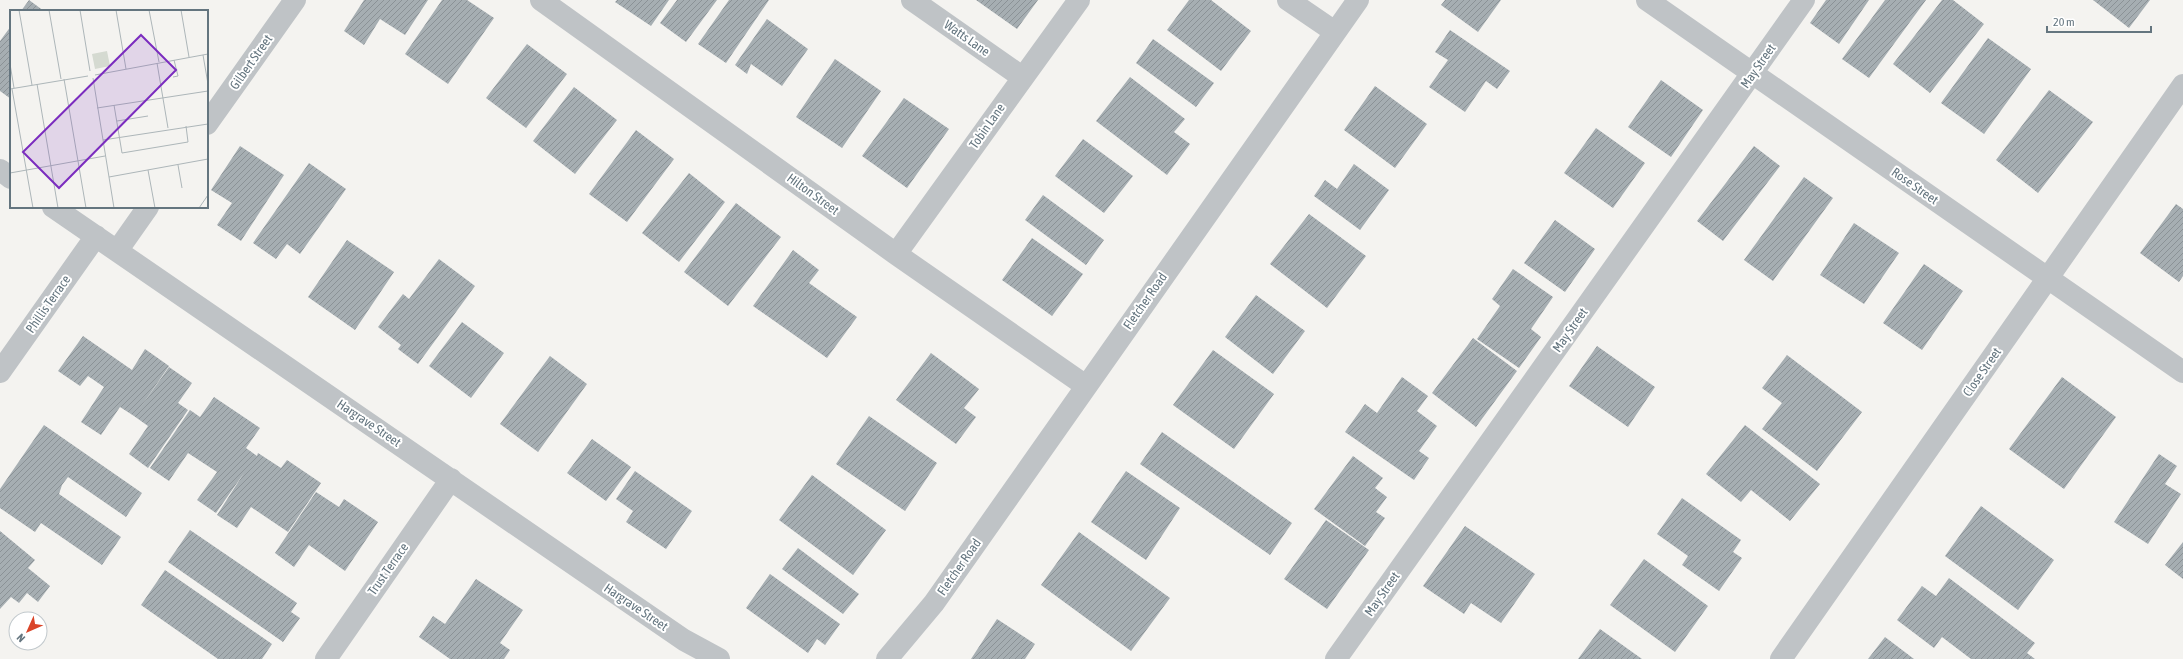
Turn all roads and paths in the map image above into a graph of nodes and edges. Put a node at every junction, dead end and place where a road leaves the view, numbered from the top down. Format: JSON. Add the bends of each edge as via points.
{"nodes":[{"id":1,"x":295,"y":0,"type":"edge"},
{"id":2,"x":541,"y":0,"type":"edge"},
{"id":3,"x":912,"y":0,"type":"edge"},
{"id":4,"x":1079,"y":0,"type":"edge"},
{"id":5,"x":1288,"y":0,"type":"edge"},
{"id":6,"x":1358,"y":0,"type":"edge"},
{"id":7,"x":1647,"y":0,"type":"edge"},
{"id":8,"x":1804,"y":0,"type":"edge"},
{"id":9,"x":1335,"y":32,"type":"junction"},
{"id":10,"x":1752,"y":73,"type":"junction"},
{"id":11,"x":1022,"y":77,"type":"junction"},
{"id":12,"x":2183,"y":84,"type":"edge"},
{"id":13,"x":208,"y":123,"type":"edge"},
{"id":14,"x":0,"y":170,"type":"edge"},
{"id":15,"x":10,"y":177,"type":"edge"},
{"id":16,"x":54,"y":208,"type":"edge"},
{"id":17,"x":147,"y":208,"type":"edge"},
{"id":18,"x":96,"y":236,"type":"junction"},
{"id":19,"x":117,"y":251,"type":"junction"},
{"id":20,"x":896,"y":254,"type":"junction"},
{"id":21,"x":2048,"y":278,"type":"junction"},
{"id":22,"x":0,"y":372,"type":"edge"},
{"id":23,"x":2183,"y":372,"type":"edge"},
{"id":24,"x":1086,"y":386,"type":"junction"},
{"id":25,"x":451,"y":480,"type":"junction"},
{"id":26,"x":934,"y":603,"type":"junction"},
{"id":27,"x":684,"y":640,"type":"junction"},
{"id":28,"x":326,"y":659,"type":"edge"},
{"id":29,"x":706,"y":659,"type":"edge"},
{"id":30,"x":718,"y":659,"type":"edge"},
{"id":31,"x":887,"y":659,"type":"edge"},
{"id":32,"x":908,"y":659,"type":"edge"},
{"id":33,"x":1336,"y":659,"type":"edge"},
{"id":34,"x":1781,"y":659,"type":"edge"}],
"edges":[{"from":1,"to":13,"type":"street","name":"Gilbert Street"},
{"from":2,"to":20,"type":"street","name":"Hilton Street"},
{"from":3,"to":11,"type":"street","name":"Watts Lane"},
{"from":4,"to":11,"type":"street","name":"Tobin Lane"},
{"from":5,"to":9,"type":"street"},
{"from":6,"to":9,"type":"street","name":"Fletcher Road"},
{"from":7,"to":10,"type":"street","name":"Rose Street"},
{"from":8,"to":10,"type":"street","name":"May Street"},
{"from":9,"to":24,"type":"street","name":"Fletcher Road"},
{"from":10,"to":21,"type":"street","name":"Rose Street"},
{"from":10,"to":33,"type":"street","name":"May Street"},
{"from":11,"to":20,"type":"street","name":"Tobin Lane"},
{"from":12,"to":21,"type":"street","name":"Close Street"},
{"from":14,"to":15,"type":"street"},
{"from":16,"to":18,"type":"street","name":"Hargrave Street"},
{"from":17,"to":19,"type":"street"},
{"from":18,"to":19,"type":"street","name":"Hargrave Street"},
{"from":18,"to":22,"type":"street","name":"Phillis Terrace"},
{"from":19,"to":25,"type":"street","name":"Hargrave Street"},
{"from":20,"to":24,"type":"street","name":"Hilton Street"},
{"from":21,"to":23,"type":"street","name":"Rose Street"},
{"from":21,"to":34,"type":"street","name":"Close Street"},
{"from":24,"to":26,"type":"street","name":"Fletcher Road"},
{"from":25,"to":27,"type":"street","name":"Hargrave Street"},
{"from":25,"to":28,"type":"street","name":"Trust Terrace"},
{"from":26,"to":31,"type":"street","name":"Fletcher Road"},
{"from":26,"to":32,"type":"street","name":"Fletcher Road"},
{"from":27,"to":29,"type":"street","name":"Hargrave Street"},
{"from":27,"to":30,"type":"street","name":"Hargrave Street"}]}
